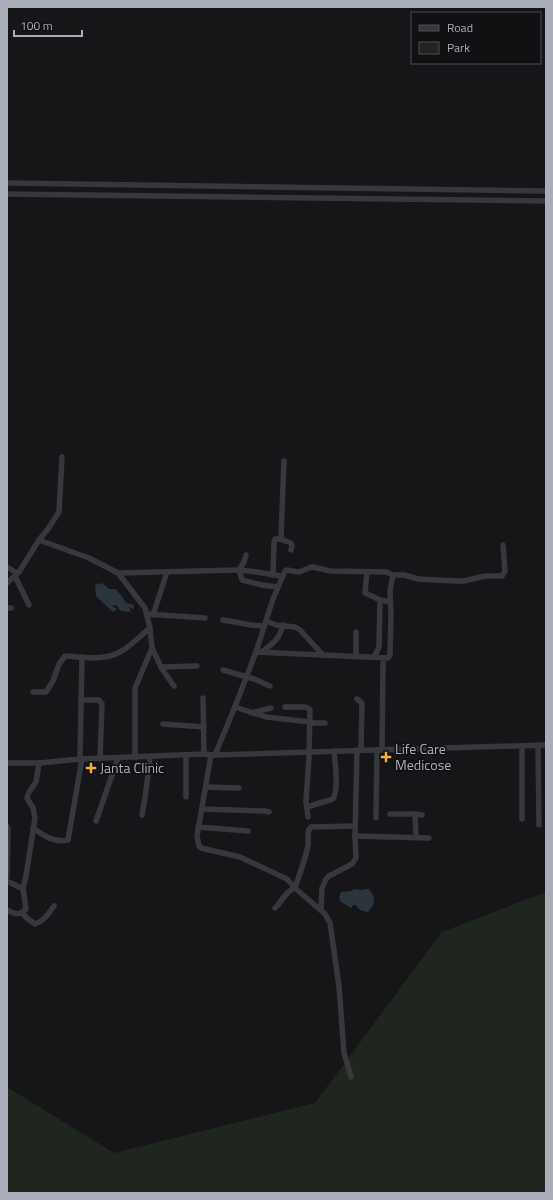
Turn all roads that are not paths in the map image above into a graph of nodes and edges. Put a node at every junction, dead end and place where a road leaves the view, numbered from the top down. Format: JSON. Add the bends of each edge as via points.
{"nodes":[{"id":1,"x":7,"y":183,"type":"edge"},
{"id":2,"x":546,"y":191,"type":"edge"},
{"id":3,"x":7,"y":194,"type":"edge"},
{"id":4,"x":546,"y":201,"type":"edge"},
{"id":5,"x":62,"y":457,"type":"dead end"},
{"id":6,"x":284,"y":462,"type":"dead end"},
{"id":7,"x":280,"y":539,"type":"junction"},
{"id":8,"x":39,"y":540,"type":"junction"},
{"id":9,"x":503,"y":545,"type":"dead end"},
{"id":10,"x":291,"y":550,"type":"dead end"},
{"id":11,"x":246,"y":556,"type":"dead end"},
{"id":12,"x":7,"y":567,"type":"edge"},
{"id":13,"x":239,"y":570,"type":"junction"},
{"id":14,"x":118,"y":572,"type":"junction"},
{"id":15,"x":167,"y":572,"type":"junction"},
{"id":16,"x":367,"y":572,"type":"junction"},
{"id":17,"x":16,"y":575,"type":"junction"},
{"id":18,"x":273,"y":575,"type":"junction"},
{"id":19,"x":393,"y":575,"type":"junction"},
{"id":20,"x":283,"y":576,"type":"junction"},
{"id":21,"x":7,"y":583,"type":"edge"},
{"id":22,"x":278,"y":587,"type":"junction"},
{"id":23,"x":380,"y":600,"type":"junction"},
{"id":24,"x":390,"y":602,"type":"junction"},
{"id":25,"x":28,"y":605,"type":"dead end"},
{"id":26,"x":150,"y":615,"type":"junction"},
{"id":27,"x":205,"y":618,"type":"dead end"},
{"id":28,"x":223,"y":620,"type":"dead end"},
{"id":29,"x":265,"y":623,"type":"junction"},
{"id":30,"x":283,"y":625,"type":"junction"},
{"id":31,"x":150,"y":628,"type":"junction"},
{"id":32,"x":356,"y":632,"type":"dead end"},
{"id":33,"x":152,"y":648,"type":"junction"},
{"id":34,"x":259,"y":652,"type":"junction"},
{"id":35,"x":323,"y":655,"type":"junction"},
{"id":36,"x":356,"y":656,"type":"junction"},
{"id":37,"x":82,"y":657,"type":"junction"},
{"id":38,"x":374,"y":657,"type":"junction"},
{"id":39,"x":383,"y":663,"type":"dead end"},
{"id":40,"x":197,"y":666,"type":"dead end"},
{"id":41,"x":161,"y":667,"type":"junction"},
{"id":42,"x":223,"y":670,"type":"dead end"},
{"id":43,"x":247,"y":677,"type":"junction"},
{"id":44,"x":174,"y":686,"type":"dead end"},
{"id":45,"x":270,"y":686,"type":"dead end"},
{"id":46,"x":33,"y":692,"type":"dead end"},
{"id":47,"x":203,"y":698,"type":"dead end"},
{"id":48,"x":357,"y":699,"type":"dead end"},
{"id":49,"x":81,"y":700,"type":"junction"},
{"id":50,"x":235,"y":707,"type":"junction"},
{"id":51,"x":285,"y":707,"type":"dead end"},
{"id":52,"x":271,"y":708,"type":"dead end"},
{"id":53,"x":251,"y":713,"type":"junction"},
{"id":54,"x":310,"y":723,"type":"junction"},
{"id":55,"x":325,"y":723,"type":"dead end"},
{"id":56,"x":163,"y":724,"type":"dead end"},
{"id":57,"x":204,"y":727,"type":"junction"},
{"id":58,"x":538,"y":745,"type":"junction"},
{"id":59,"x":546,"y":745,"type":"edge"},
{"id":60,"x":522,"y":746,"type":"junction"},
{"id":61,"x":359,"y":750,"type":"junction"},
{"id":62,"x":380,"y":750,"type":"junction"},
{"id":63,"x":334,"y":751,"type":"junction"},
{"id":64,"x":309,"y":752,"type":"junction"},
{"id":65,"x":204,"y":754,"type":"junction"},
{"id":66,"x":186,"y":755,"type":"junction"},
{"id":67,"x":213,"y":755,"type":"junction"},
{"id":68,"x":135,"y":757,"type":"junction"},
{"id":69,"x":150,"y":757,"type":"junction"},
{"id":70,"x":118,"y":758,"type":"junction"},
{"id":71,"x":81,"y":759,"type":"junction"},
{"id":72,"x":100,"y":759,"type":"junction"},
{"id":73,"x":7,"y":763,"type":"edge"},
{"id":74,"x":40,"y":763,"type":"junction"},
{"id":75,"x":206,"y":787,"type":"junction"},
{"id":76,"x":239,"y":788,"type":"dead end"},
{"id":77,"x":186,"y":797,"type":"dead end"},
{"id":78,"x":307,"y":807,"type":"junction"},
{"id":79,"x":202,"y":809,"type":"junction"},
{"id":80,"x":269,"y":812,"type":"dead end"},
{"id":81,"x":390,"y":814,"type":"dead end"},
{"id":82,"x":415,"y":814,"type":"junction"},
{"id":83,"x":422,"y":815,"type":"dead end"},
{"id":84,"x":142,"y":816,"type":"dead end"},
{"id":85,"x":308,"y":817,"type":"dead end"},
{"id":86,"x":376,"y":818,"type":"dead end"},
{"id":87,"x":522,"y":819,"type":"dead end"},
{"id":88,"x":96,"y":821,"type":"dead end"},
{"id":89,"x":539,"y":825,"type":"dead end"},
{"id":90,"x":7,"y":826,"type":"edge"},
{"id":91,"x":355,"y":826,"type":"junction"},
{"id":92,"x":198,"y":827,"type":"junction"},
{"id":93,"x":33,"y":828,"type":"junction"},
{"id":94,"x":248,"y":831,"type":"dead end"},
{"id":95,"x":355,"y":836,"type":"junction"},
{"id":96,"x":416,"y":837,"type":"junction"},
{"id":97,"x":429,"y":838,"type":"dead end"},
{"id":98,"x":7,"y":876,"type":"edge"},
{"id":99,"x":7,"y":881,"type":"edge"},
{"id":100,"x":295,"y":888,"type":"junction"},
{"id":101,"x":23,"y":889,"type":"junction"},
{"id":102,"x":54,"y":906,"type":"dead end"},
{"id":103,"x":275,"y":908,"type":"dead end"},
{"id":104,"x":7,"y":910,"type":"edge"},
{"id":105,"x":321,"y":910,"type":"junction"},
{"id":106,"x":22,"y":913,"type":"junction"},
{"id":107,"x":351,"y":1077,"type":"dead end"}],
"edges":[{"from":1,"to":2,"type":"street"},
{"from":3,"to":4,"type":"street"},
{"from":5,"to":8,"type":"street","via":[[59,512]]},
{"from":6,"to":7,"type":"street"},
{"from":7,"to":10,"type":"street","via":[[291,543]]},
{"from":7,"to":18,"type":"street","via":[[275,539],[274,543]]},
{"from":8,"to":14,"type":"street","via":[[89,558]]},
{"from":8,"to":17,"type":"street"},
{"from":9,"to":19,"type":"street","via":[[505,571],[502,576],[456,581]]},
{"from":11,"to":13,"type":"street"},
{"from":12,"to":17,"type":"street"},
{"from":13,"to":15,"type":"street"},
{"from":13,"to":18,"type":"street"},
{"from":13,"to":22,"type":"street","via":[[242,580]]},
{"from":14,"to":15,"type":"street"},
{"from":14,"to":26,"type":"street"},
{"from":15,"to":26,"type":"street"},
{"from":16,"to":19,"type":"street","via":[[386,572]]},
{"from":16,"to":20,"type":"street","via":[[330,571],[314,567],[299,572],[287,570]]},
{"from":16,"to":23,"type":"street","via":[[365,593]]},
{"from":17,"to":21,"type":"street"},
{"from":17,"to":25,"type":"street"},
{"from":18,"to":20,"type":"street"},
{"from":19,"to":24,"type":"street"},
{"from":20,"to":22,"type":"street"},
{"from":22,"to":29,"type":"street"},
{"from":23,"to":24,"type":"street"},
{"from":23,"to":38,"type":"street","via":[[379,647]]},
{"from":24,"to":38,"type":"street","via":[[390,655],[388,658]]},
{"from":26,"to":27,"type":"street"},
{"from":26,"to":31,"type":"street"},
{"from":28,"to":29,"type":"street","via":[[251,625]]},
{"from":29,"to":30,"type":"street"},
{"from":29,"to":34,"type":"street"},
{"from":30,"to":34,"type":"street","via":[[275,642]]},
{"from":30,"to":35,"type":"street","via":[[300,630]]},
{"from":31,"to":33,"type":"street"},
{"from":31,"to":37,"type":"street","via":[[121,652],[110,656]]},
{"from":32,"to":36,"type":"street"},
{"from":33,"to":41,"type":"street"},
{"from":33,"to":68,"type":"street","via":[[135,688]]},
{"from":34,"to":35,"type":"street"},
{"from":34,"to":43,"type":"street"},
{"from":35,"to":36,"type":"street"},
{"from":36,"to":38,"type":"street"},
{"from":37,"to":46,"type":"street","via":[[65,656],[46,692]]},
{"from":37,"to":49,"type":"street"},
{"from":39,"to":62,"type":"street"},
{"from":40,"to":41,"type":"street"},
{"from":41,"to":44,"type":"street"},
{"from":42,"to":43,"type":"street"},
{"from":43,"to":45,"type":"street"},
{"from":43,"to":50,"type":"street"},
{"from":47,"to":57,"type":"street"},
{"from":48,"to":61,"type":"street","via":[[362,703]]},
{"from":49,"to":71,"type":"street"},
{"from":49,"to":72,"type":"street","via":[[99,700],[102,704]]},
{"from":50,"to":53,"type":"street"},
{"from":50,"to":67,"type":"street"},
{"from":51,"to":54,"type":"street","via":[[310,709]]},
{"from":52,"to":53,"type":"street"},
{"from":53,"to":54,"type":"street","via":[[266,718]]},
{"from":54,"to":55,"type":"street"},
{"from":54,"to":64,"type":"street"},
{"from":56,"to":57,"type":"street"},
{"from":57,"to":65,"type":"street"},
{"from":58,"to":59,"type":"street"},
{"from":58,"to":60,"type":"street"},
{"from":58,"to":89,"type":"street"},
{"from":60,"to":62,"type":"street"},
{"from":60,"to":87,"type":"street"},
{"from":61,"to":62,"type":"street"},
{"from":61,"to":63,"type":"street"},
{"from":61,"to":91,"type":"street"},
{"from":62,"to":86,"type":"street"},
{"from":63,"to":64,"type":"street"},
{"from":63,"to":78,"type":"street","via":[[335,795]]},
{"from":64,"to":67,"type":"street"},
{"from":64,"to":78,"type":"street"},
{"from":65,"to":66,"type":"street"},
{"from":65,"to":67,"type":"street"},
{"from":66,"to":69,"type":"street"},
{"from":66,"to":77,"type":"street"},
{"from":67,"to":75,"type":"street"},
{"from":68,"to":69,"type":"street"},
{"from":68,"to":70,"type":"street"},
{"from":69,"to":84,"type":"street"},
{"from":70,"to":72,"type":"street"},
{"from":70,"to":88,"type":"street"},
{"from":71,"to":72,"type":"street"},
{"from":71,"to":74,"type":"street"},
{"from":71,"to":93,"type":"street","via":[[68,840],[50,838]]},
{"from":73,"to":74,"type":"street"},
{"from":74,"to":93,"type":"street","via":[[36,782],[28,792],[27,798],[33,808]]},
{"from":75,"to":76,"type":"street"},
{"from":75,"to":79,"type":"street"},
{"from":78,"to":85,"type":"street"},
{"from":79,"to":80,"type":"street"},
{"from":79,"to":92,"type":"street"},
{"from":81,"to":82,"type":"street"},
{"from":82,"to":83,"type":"street"},
{"from":82,"to":96,"type":"street"},
{"from":90,"to":98,"type":"street"},
{"from":91,"to":95,"type":"street"},
{"from":91,"to":100,"type":"street","via":[[309,828],[306,853]]},
{"from":92,"to":94,"type":"street"},
{"from":92,"to":100,"type":"street","via":[[197,836],[201,848],[240,857],[287,879]]},
{"from":93,"to":101,"type":"street"},
{"from":95,"to":96,"type":"street"},
{"from":95,"to":105,"type":"street","via":[[355,862],[326,879],[322,888]]},
{"from":96,"to":97,"type":"street"},
{"from":99,"to":101,"type":"street"},
{"from":100,"to":103,"type":"street"},
{"from":100,"to":105,"type":"street"},
{"from":101,"to":106,"type":"street","via":[[26,908]]},
{"from":102,"to":106,"type":"street","via":[[47,916],[35,924]]},
{"from":104,"to":106,"type":"street"},
{"from":105,"to":107,"type":"street","via":[[330,923],[339,986],[344,1053]]}]}
